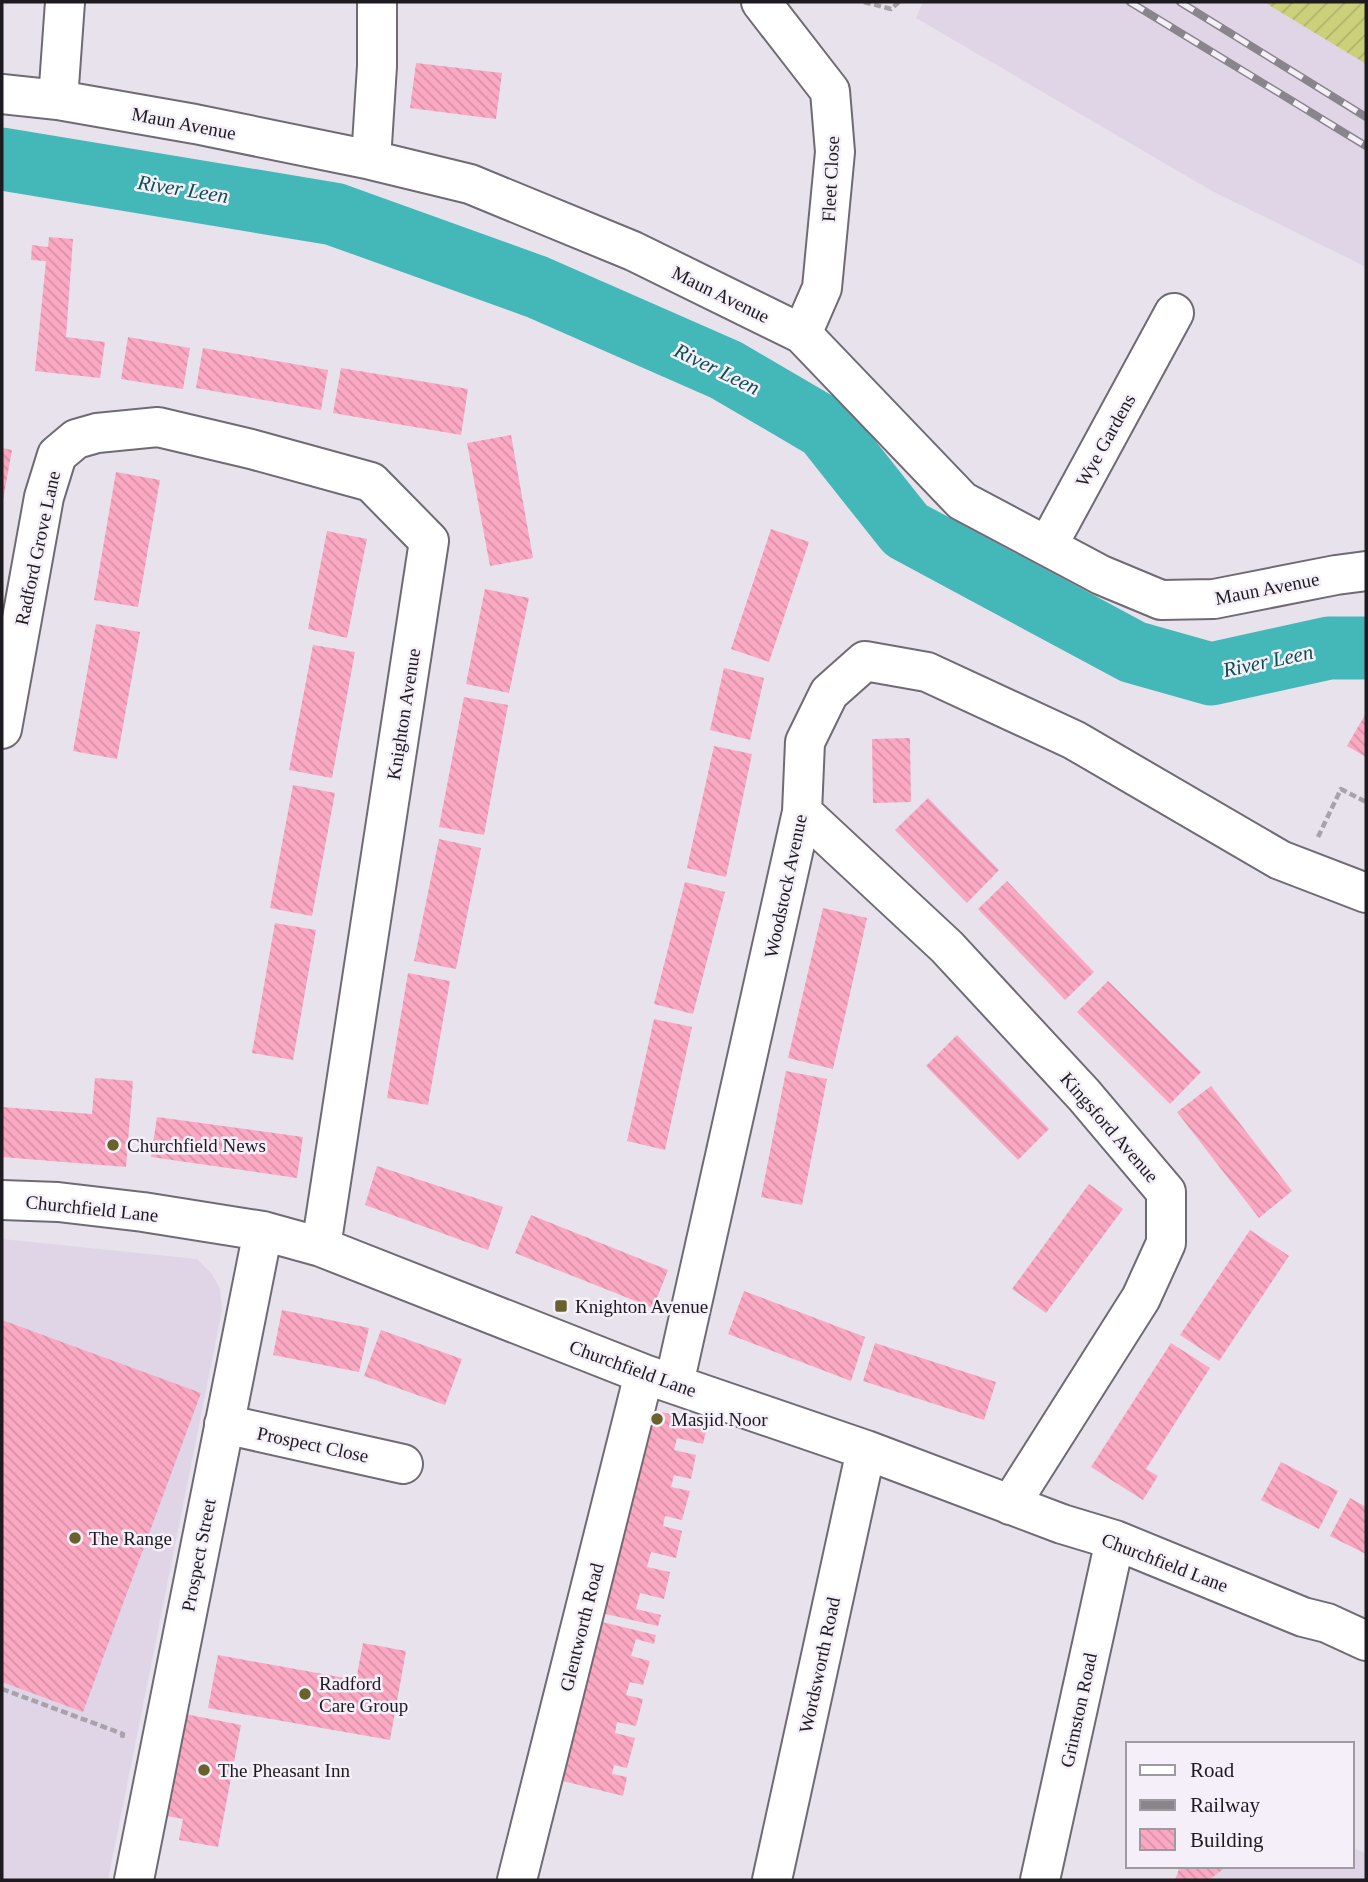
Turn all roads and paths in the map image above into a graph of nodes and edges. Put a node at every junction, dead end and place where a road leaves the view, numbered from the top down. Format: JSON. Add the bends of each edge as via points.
{"nodes":[{"id":1,"x":65,"y":2,"type":"edge"},
{"id":2,"x":377,"y":2,"type":"edge"},
{"id":3,"x":761,"y":2,"type":"edge"},
{"id":4,"x":864,"y":2,"type":"edge"},
{"id":5,"x":900,"y":2,"type":"edge"},
{"id":6,"x":2,"y":94,"type":"edge"},
{"id":7,"x":58,"y":100,"type":"junction"},
{"id":8,"x":371,"y":160,"type":"junction"},
{"id":9,"x":1176,"y":333,"type":"dead end"},
{"id":10,"x":802,"y":334,"type":"junction"},
{"id":11,"x":97,"y":433,"type":"joint"},
{"id":12,"x":1048,"y":545,"type":"junction"},
{"id":13,"x":1366,"y":571,"type":"edge"},
{"id":14,"x":2,"y":729,"type":"edge"},
{"id":15,"x":1366,"y":802,"type":"edge"},
{"id":16,"x":802,"y":812,"type":"junction"},
{"id":17,"x":1303,"y":869,"type":"junction"},
{"id":18,"x":1366,"y":893,"type":"edge"},
{"id":19,"x":2,"y":1200,"type":"edge"},
{"id":20,"x":262,"y":1231,"type":"junction"},
{"id":21,"x":321,"y":1247,"type":"junction"},
{"id":22,"x":659,"y":1379,"type":"junction"},
{"id":23,"x":224,"y":1424,"type":"junction"},
{"id":24,"x":866,"y":1450,"type":"junction"},
{"id":25,"x":403,"y":1464,"type":"dead end"},
{"id":26,"x":1010,"y":1505,"type":"junction"},
{"id":27,"x":1115,"y":1540,"type":"junction"},
{"id":28,"x":1366,"y":1642,"type":"edge"},
{"id":29,"x":2,"y":1689,"type":"edge"},
{"id":30,"x":123,"y":1734,"type":"dead end"},
{"id":31,"x":134,"y":1880,"type":"edge"},
{"id":32,"x":517,"y":1880,"type":"edge"},
{"id":33,"x":772,"y":1880,"type":"edge"},
{"id":34,"x":1040,"y":1880,"type":"edge"}],
"edges":[{"from":1,"to":7,"type":"street"},
{"from":2,"to":8,"type":"street"},
{"from":3,"to":10,"type":"street","name":"Fleet Close","via":[[830,91],[835,152],[822,288]]},
{"from":4,"to":5,"type":"path","via":[[891,9]]},
{"from":6,"to":7,"type":"street","name":"Maun Avenue"},
{"from":7,"to":8,"type":"street","name":"Maun Avenue"},
{"from":8,"to":10,"type":"street","name":"Maun Avenue","via":[[470,184],[632,251]]},
{"from":9,"to":12,"type":"street","name":"Wye Gardens"},
{"from":10,"to":12,"type":"street","name":"Maun Avenue","via":[[962,500]]},
{"from":11,"to":14,"type":"street","name":"Radford Grove Lane","via":[[76,439],[57,455],[47,484]]},
{"from":11,"to":21,"type":"street","name":"Knighton Avenue","via":[[158,427],[371,482],[429,541]]},
{"from":12,"to":13,"type":"street","name":"Maun Avenue","via":[[1101,575],[1161,600],[1214,599]]},
{"from":15,"to":17,"type":"path","via":[[1340,789]]},
{"from":16,"to":17,"type":"street","name":"Woodstock Avenue","via":[[805,742],[829,693],[865,661],[927,672],[1074,740]]},
{"from":16,"to":22,"type":"street","name":"Woodstock Avenue"},
{"from":16,"to":26,"type":"street","name":"Kingsford Avenue","via":[[947,947],[1084,1094],[1166,1192],[1166,1242],[1141,1298]]},
{"from":17,"to":18,"type":"street","name":"Woodstock Avenue"},
{"from":19,"to":20,"type":"street","name":"Churchfield Lane","via":[[70,1203]]},
{"from":20,"to":21,"type":"street","name":"Churchfield Lane"},
{"from":20,"to":23,"type":"street","name":"Prospect Street"},
{"from":21,"to":22,"type":"street","name":"Churchfield Lane"},
{"from":22,"to":24,"type":"street","name":"Churchfield Lane"},
{"from":22,"to":32,"type":"street","name":"Glentworth Road"},
{"from":23,"to":25,"type":"street","name":"Prospect Close"},
{"from":23,"to":31,"type":"street","name":"Prospect Street"},
{"from":24,"to":26,"type":"street","name":"Churchfield Lane"},
{"from":24,"to":33,"type":"street","name":"Wordsworth Road"},
{"from":26,"to":27,"type":"street","name":"Churchfield Lane"},
{"from":27,"to":28,"type":"street","name":"Churchfield Lane"},
{"from":27,"to":34,"type":"street","name":"Grimston Road"},
{"from":29,"to":30,"type":"path"}]}
